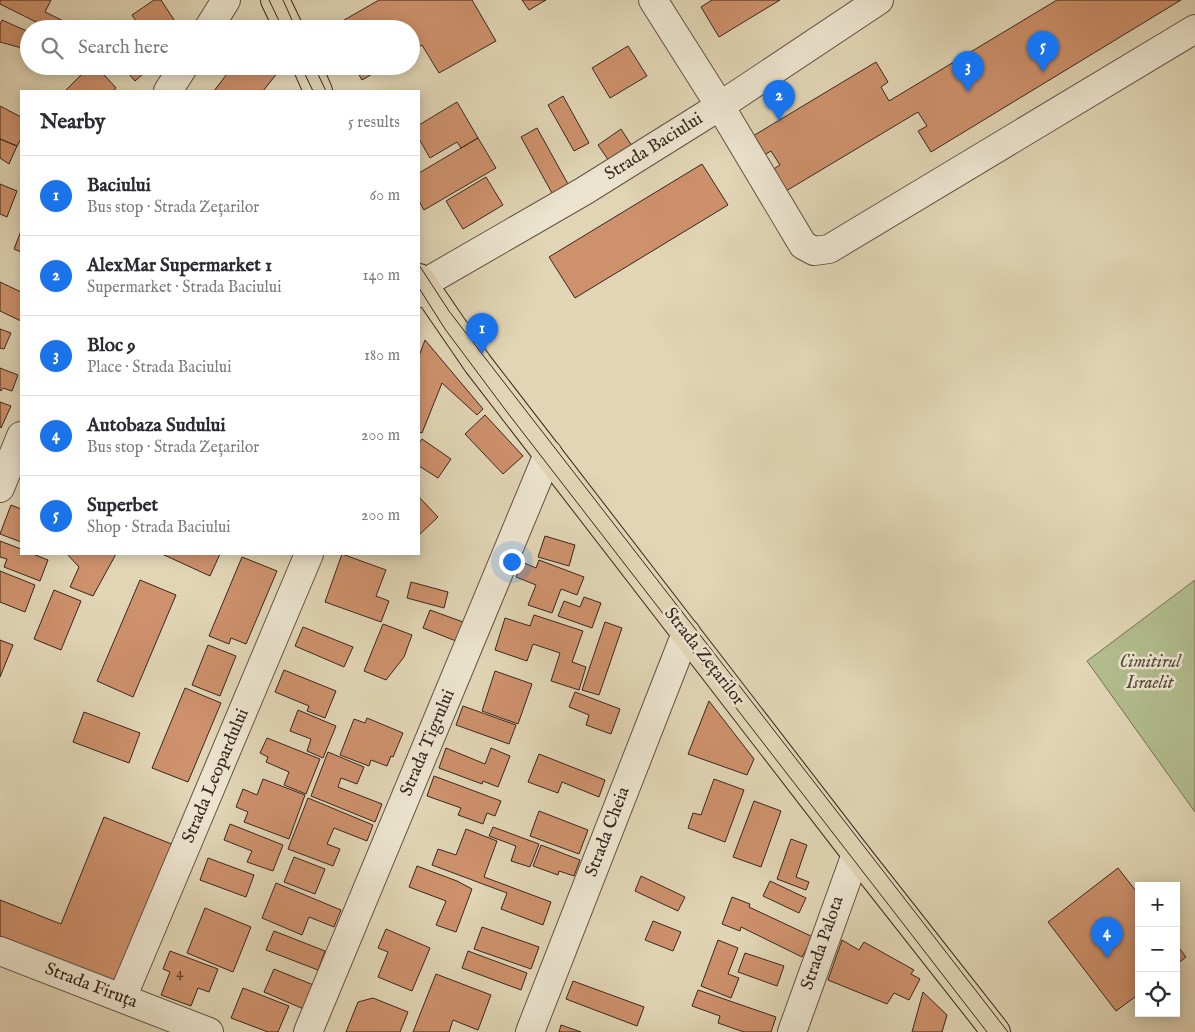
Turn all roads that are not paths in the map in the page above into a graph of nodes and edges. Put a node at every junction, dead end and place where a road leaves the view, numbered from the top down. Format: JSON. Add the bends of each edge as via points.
{"nodes":[{"id":1,"x":226,"y":0,"type":"edge"},
{"id":2,"x":275,"y":0,"type":"edge"},
{"id":3,"x":653,"y":0,"type":"edge"},
{"id":4,"x":879,"y":0,"type":"edge"},
{"id":5,"x":214,"y":20,"type":"edge"},
{"id":6,"x":285,"y":20,"type":"edge"},
{"id":7,"x":1195,"y":29,"type":"edge"},
{"id":8,"x":178,"y":75,"type":"edge"},
{"id":9,"x":310,"y":75,"type":"edge"},
{"id":10,"x":169,"y":90,"type":"edge"},
{"id":11,"x":318,"y":90,"type":"edge"},
{"id":12,"x":720,"y":106,"type":"junction"},
{"id":13,"x":420,"y":285,"type":"edge"},
{"id":14,"x":20,"y":438,"type":"edge"},
{"id":15,"x":548,"y":454,"type":"junction"},
{"id":16,"x":0,"y":488,"type":"edge"},
{"id":17,"x":309,"y":555,"type":"edge"},
{"id":18,"x":686,"y":633,"type":"junction"},
{"id":19,"x":856,"y":854,"type":"junction"},
{"id":20,"x":0,"y":951,"type":"edge"},
{"id":21,"x":122,"y":998,"type":"junction"},
{"id":22,"x":209,"y":1032,"type":"edge"},
{"id":23,"x":308,"y":1032,"type":"edge"},
{"id":24,"x":530,"y":1032,"type":"edge"},
{"id":25,"x":792,"y":1032,"type":"edge"},
{"id":26,"x":996,"y":1032,"type":"edge"}],
"edges":[{"from":1,"to":5,"type":"street"},
{"from":2,"to":6,"type":"main road"},
{"from":3,"to":12,"type":"street"},
{"from":4,"to":12,"type":"street","name":"Strada Baciului"},
{"from":7,"to":12,"type":"street","via":[[828,249],[814,251],[803,245]]},
{"from":8,"to":10,"type":"street"},
{"from":9,"to":11,"type":"main road"},
{"from":12,"to":13,"type":"street","name":"Strada Baciului","via":[[584,191]]},
{"from":13,"to":15,"type":"main road","name":"Strada Zețarilor"},
{"from":14,"to":16,"type":"street"},
{"from":15,"to":18,"type":"main road","name":"Strada Zețarilor"},
{"from":15,"to":23,"type":"street","name":"Strada Tigrului"},
{"from":17,"to":21,"type":"street","name":"Strada Leopardului"},
{"from":18,"to":19,"type":"main road","name":"Strada Zețarilor"},
{"from":18,"to":24,"type":"street","name":"Strada Cheia"},
{"from":19,"to":25,"type":"street","name":"Strada Palota"},
{"from":19,"to":26,"type":"main road","name":"Strada Zețarilor"},
{"from":20,"to":21,"type":"street","name":"Strada Firuța"},
{"from":21,"to":22,"type":"street","name":"Strada Firuța"}]}
